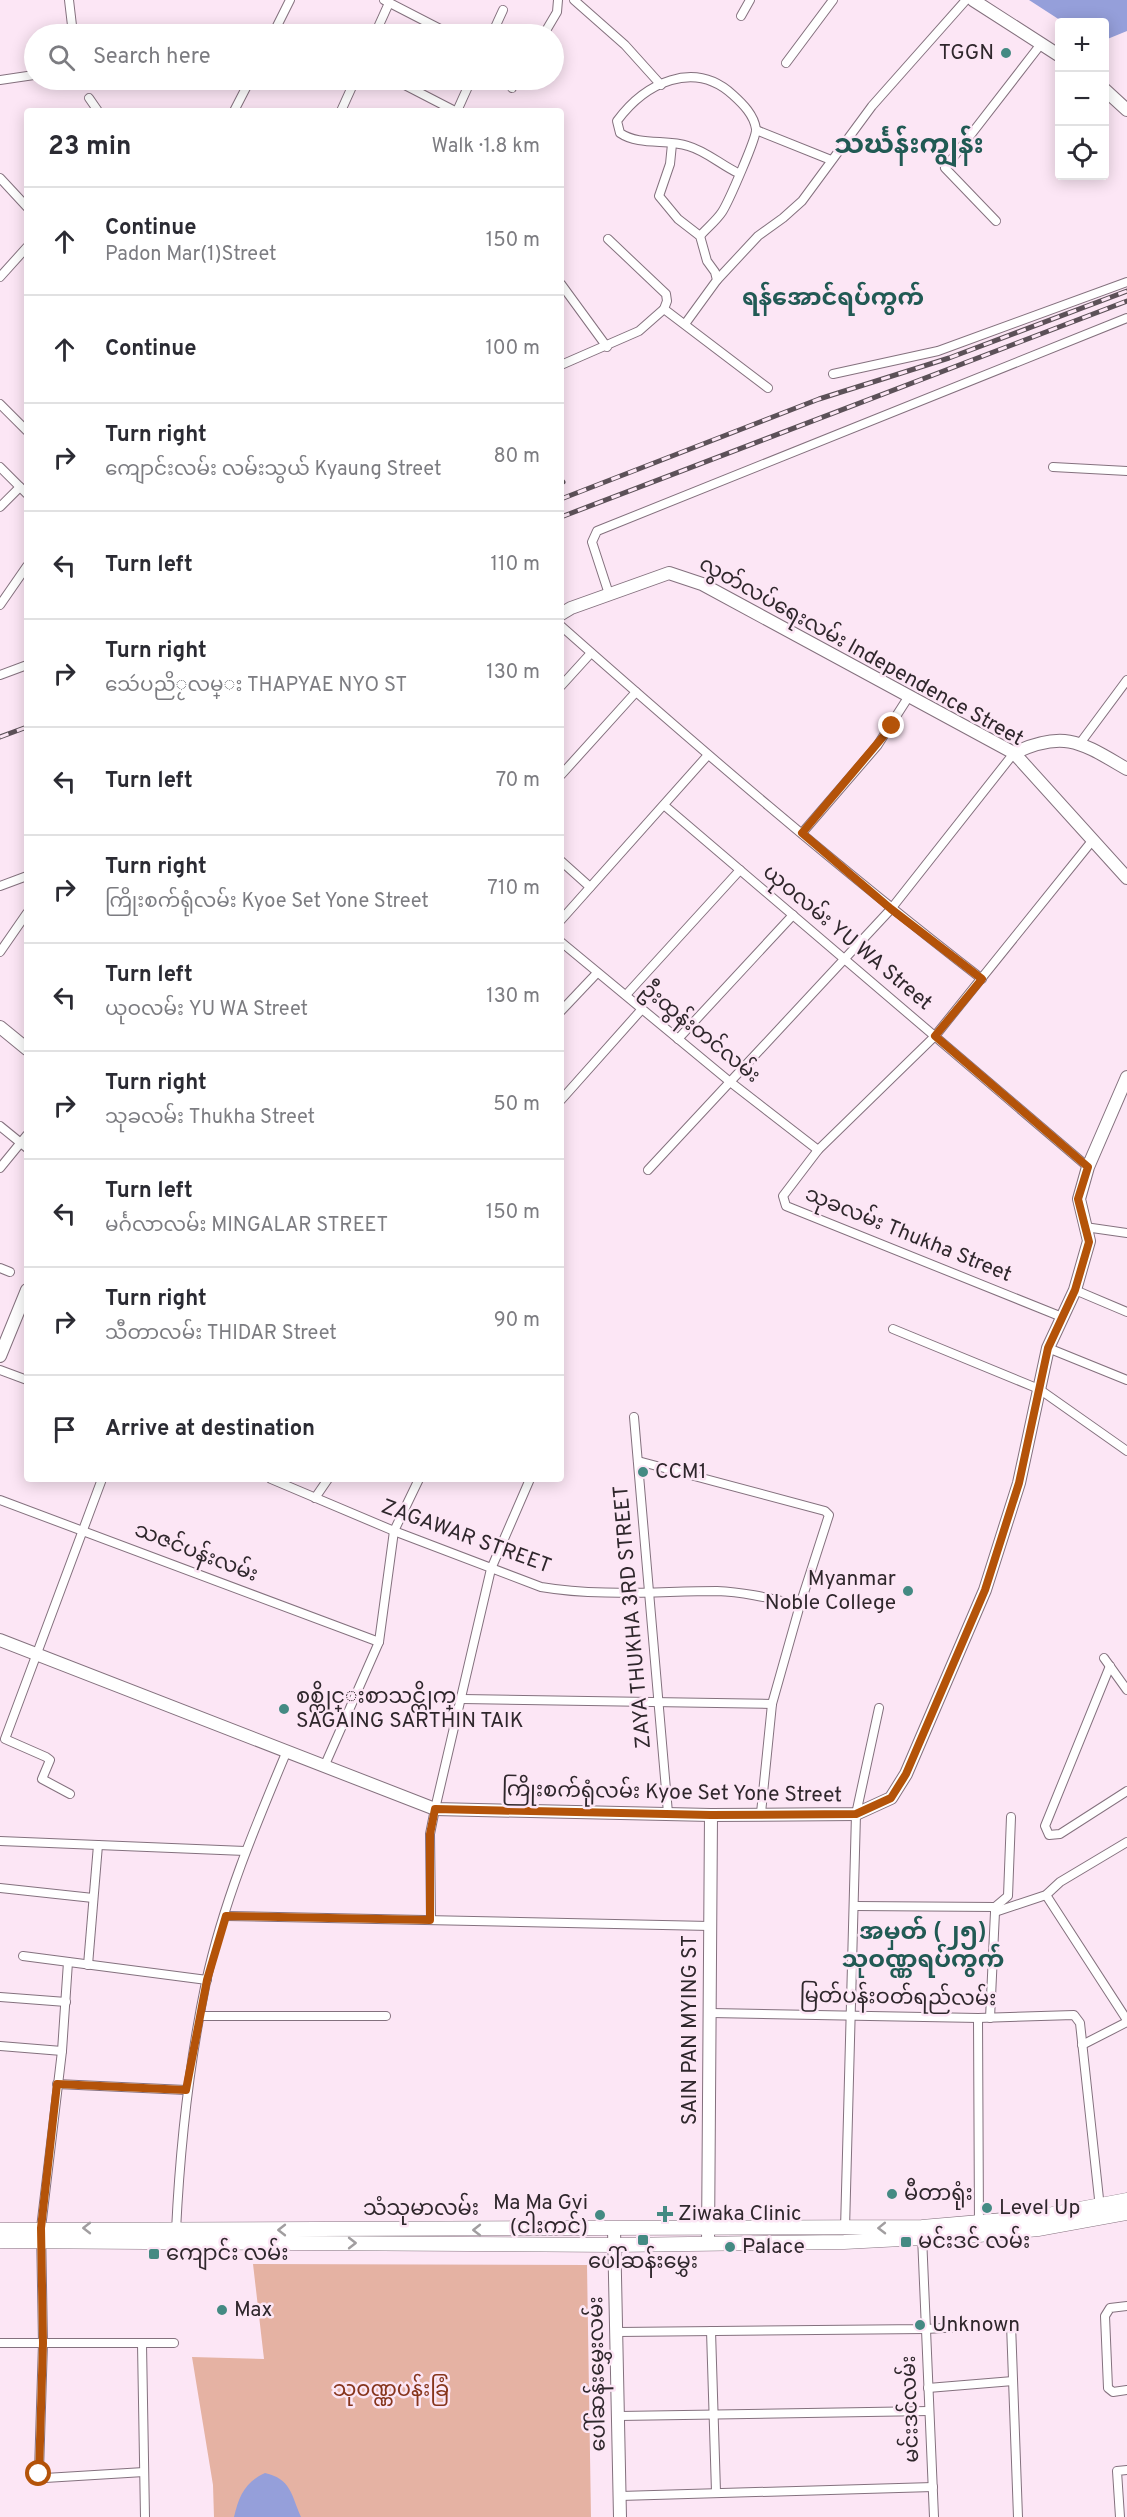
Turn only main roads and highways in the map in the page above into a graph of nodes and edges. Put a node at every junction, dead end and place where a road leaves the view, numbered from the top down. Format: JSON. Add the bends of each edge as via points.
{"nodes":[{"id":1,"x":1127,"y":2200,"type":"edge"},
{"id":2,"x":1101,"y":2213,"type":"junction"},
{"id":3,"x":1127,"y":2213,"type":"edge"},
{"id":4,"x":0,"y":2230,"type":"edge"},
{"id":5,"x":41,"y":2234,"type":"junction"},
{"id":6,"x":176,"y":2235,"type":"junction"},
{"id":7,"x":844,"y":2235,"type":"junction"},
{"id":8,"x":0,"y":2241,"type":"edge"}],
"edges":[{"from":1,"to":2,"type":"main road","name":"သံသုမာလမ်း"},
{"from":2,"to":3,"type":"main road","name":"သံသုမာလမ်း"},
{"from":2,"to":7,"type":"main road","name":"သံသုမာလမ်း","via":[[1037,2217],[979,2229]]},
{"from":4,"to":5,"type":"main road","name":"သံသုမာလမ်း"},
{"from":5,"to":6,"type":"main road","name":"သံသုမာလမ်း"},
{"from":5,"to":8,"type":"main road","name":"သံသုမာလမ်း"},
{"from":7,"to":6,"type":"main road","name":"သံသုမာလမ်း","one_way":true,"via":[[708,2229]]},
{"from":6,"to":7,"type":"main road","name":"သံသုမာလမ်း","one_way":true,"via":[[615,2245],[708,2244]]}]}
